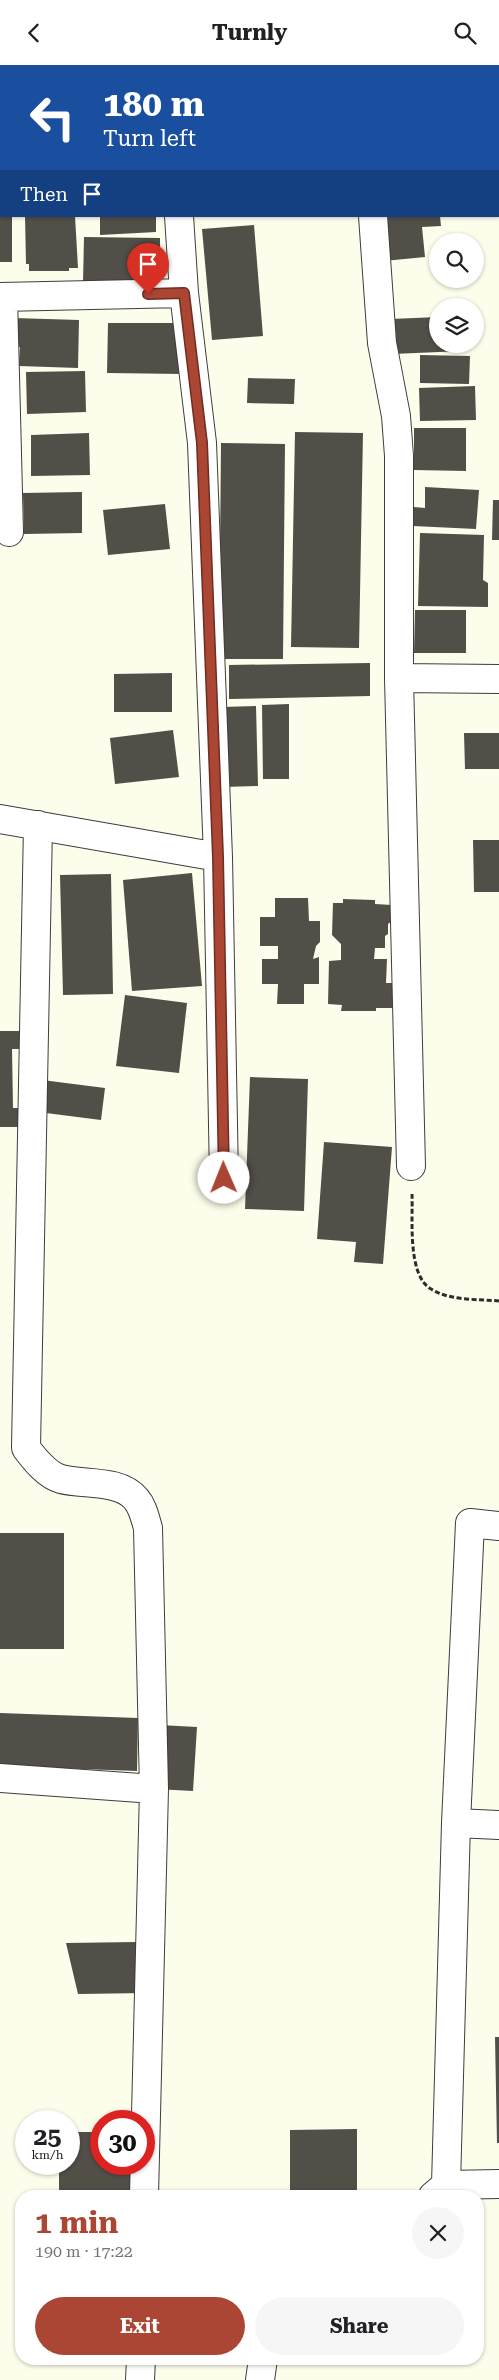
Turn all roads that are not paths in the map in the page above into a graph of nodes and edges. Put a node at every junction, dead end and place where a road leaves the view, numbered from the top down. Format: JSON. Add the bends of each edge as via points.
{"nodes":[{"id":1,"x":179,"y":217,"type":"edge"},
{"id":2,"x":373,"y":217,"type":"edge"},
{"id":3,"x":184,"y":293,"type":"junction"},
{"id":4,"x":1,"y":297,"type":"edge"},
{"id":5,"x":9,"y":532,"type":"dead end"},
{"id":6,"x":399,"y":678,"type":"junction"},
{"id":7,"x":499,"y":679,"type":"edge"},
{"id":8,"x":0,"y":819,"type":"edge"},
{"id":9,"x":38,"y":825,"type":"junction"},
{"id":10,"x":218,"y":857,"type":"junction"},
{"id":11,"x":411,"y":1166,"type":"road end"},
{"id":12,"x":224,"y":1178,"type":"dead end"},
{"id":13,"x":499,"y":1526,"type":"edge"},
{"id":14,"x":0,"y":1778,"type":"edge"},
{"id":15,"x":154,"y":1789,"type":"junction"},
{"id":16,"x":456,"y":1823,"type":"junction"},
{"id":17,"x":499,"y":1825,"type":"edge"},
{"id":18,"x":499,"y":2185,"type":"edge"},
{"id":19,"x":144,"y":2190,"type":"edge"},
{"id":20,"x":440,"y":2190,"type":"edge"},
{"id":21,"x":450,"y":2190,"type":"edge"},
{"id":22,"x":141,"y":2365,"type":"edge"},
{"id":23,"x":262,"y":2365,"type":"edge"},
{"id":24,"x":140,"y":2380,"type":"edge"},
{"id":25,"x":260,"y":2380,"type":"edge"}],
"edges":[{"from":1,"to":3,"type":"street"},
{"from":2,"to":6,"type":"street","via":[[382,343],[396,416],[399,455]]},
{"from":3,"to":4,"type":"street"},
{"from":3,"to":10,"type":"street","via":[[202,443]]},
{"from":4,"to":5,"type":"street"},
{"from":6,"to":7,"type":"street"},
{"from":6,"to":11,"type":"street"},
{"from":8,"to":9,"type":"street"},
{"from":9,"to":10,"type":"street"},
{"from":9,"to":15,"type":"street","via":[[26,1448],[43,1468],[60,1479],[122,1490],[135,1497],[141,1508],[148,1528],[150,1566]]},
{"from":10,"to":12,"type":"street"},
{"from":13,"to":16,"type":"street","via":[[470,1523]]},
{"from":14,"to":15,"type":"street"},
{"from":15,"to":19,"type":"street"},
{"from":16,"to":17,"type":"street"},
{"from":16,"to":20,"type":"street"},
{"from":18,"to":21,"type":"street"},
{"from":22,"to":24,"type":"street"},
{"from":23,"to":25,"type":"street"}]}
